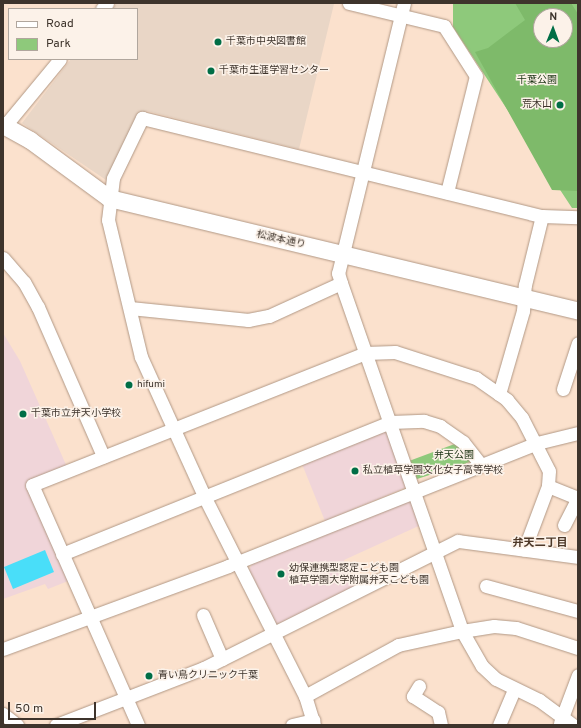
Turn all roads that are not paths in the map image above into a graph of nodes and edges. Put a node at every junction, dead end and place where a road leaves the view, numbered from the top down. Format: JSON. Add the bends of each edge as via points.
{"nodes":[{"id":1,"x":349,"y":3,"type":"edge"},
{"id":2,"x":402,"y":9,"type":"edge"},
{"id":3,"x":59,"y":60,"type":"edge"},
{"id":4,"x":4,"y":126,"type":"edge"},
{"id":5,"x":363,"y":171,"type":"junction"},
{"id":6,"x":447,"y":192,"type":"junction"},
{"id":7,"x":109,"y":198,"type":"junction"},
{"id":8,"x":542,"y":216,"type":"junction"},
{"id":9,"x":578,"y":217,"type":"edge"},
{"id":10,"x":343,"y":254,"type":"junction"},
{"id":11,"x":3,"y":258,"type":"edge"},
{"id":12,"x":340,"y":283,"type":"junction"},
{"id":13,"x":524,"y":297,"type":"junction"},
{"id":14,"x":130,"y":308,"type":"junction"},
{"id":15,"x":578,"y":311,"type":"edge"},
{"id":16,"x":578,"y":343,"type":"edge"},
{"id":17,"x":365,"y":353,"type":"junction"},
{"id":18,"x":563,"y":389,"type":"dead end"},
{"id":19,"x":499,"y":394,"type":"junction"},
{"id":20,"x":391,"y":422,"type":"junction"},
{"id":21,"x":172,"y":428,"type":"junction"},
{"id":22,"x":578,"y":433,"type":"edge"},
{"id":23,"x":537,"y":443,"type":"junction"},
{"id":24,"x":103,"y":456,"type":"junction"},
{"id":25,"x":480,"y":464,"type":"junction"},
{"id":26,"x":548,"y":486,"type":"junction"},
{"id":27,"x":415,"y":490,"type":"junction"},
{"id":28,"x":205,"y":498,"type":"junction"},
{"id":29,"x":578,"y":498,"type":"edge"},
{"id":30,"x":564,"y":525,"type":"dead end"},
{"id":31,"x":524,"y":550,"type":"junction"},
{"id":32,"x":436,"y":551,"type":"junction"},
{"id":33,"x":62,"y":554,"type":"junction"},
{"id":34,"x":578,"y":557,"type":"edge"},
{"id":35,"x":237,"y":562,"type":"junction"},
{"id":36,"x":486,"y":586,"type":"dead end"},
{"id":37,"x":578,"y":611,"type":"edge"},
{"id":38,"x":203,"y":615,"type":"dead end"},
{"id":39,"x":91,"y":618,"type":"junction"},
{"id":40,"x":462,"y":631,"type":"junction"},
{"id":41,"x":272,"y":635,"type":"junction"},
{"id":42,"x":578,"y":648,"type":"edge"},
{"id":43,"x":3,"y":649,"type":"edge"},
{"id":44,"x":222,"y":659,"type":"junction"},
{"id":45,"x":578,"y":675,"type":"edge"},
{"id":46,"x":419,"y":686,"type":"dead end"},
{"id":47,"x":514,"y":690,"type":"junction"},
{"id":48,"x":304,"y":696,"type":"junction"},
{"id":49,"x":127,"y":698,"type":"junction"},
{"id":50,"x":3,"y":714,"type":"edge"},
{"id":51,"x":565,"y":722,"type":"edge"},
{"id":52,"x":314,"y":723,"type":"edge"},
{"id":53,"x":17,"y":725,"type":"edge"},
{"id":54,"x":56,"y":725,"type":"edge"},
{"id":55,"x":138,"y":725,"type":"edge"},
{"id":56,"x":292,"y":725,"type":"edge"},
{"id":57,"x":441,"y":725,"type":"edge"},
{"id":58,"x":499,"y":725,"type":"edge"}],
"edges":[{"from":1,"to":2,"type":"street"},
{"from":2,"to":5,"type":"street"},
{"from":2,"to":6,"type":"street","via":[[444,26],[476,76]]},
{"from":3,"to":4,"type":"street"},
{"from":4,"to":7,"type":"street","name":"松波本通り"},
{"from":5,"to":6,"type":"street"},
{"from":5,"to":7,"type":"street","via":[[142,118],[113,178]]},
{"from":5,"to":10,"type":"street"},
{"from":6,"to":8,"type":"street"},
{"from":7,"to":10,"type":"street","name":"松波本通り"},
{"from":7,"to":14,"type":"street","via":[[108,220]]},
{"from":8,"to":9,"type":"street"},
{"from":8,"to":13,"type":"street"},
{"from":10,"to":12,"type":"street","via":[[338,273]]},
{"from":10,"to":13,"type":"street","name":"松波本通り"},
{"from":11,"to":24,"type":"street","via":[[24,282],[38,307]]},
{"from":12,"to":14,"type":"street","via":[[269,316],[248,320]]},
{"from":12,"to":17,"type":"street"},
{"from":13,"to":15,"type":"street","name":"松波本通り"},
{"from":13,"to":19,"type":"street"},
{"from":14,"to":21,"type":"street","via":[[141,357]]},
{"from":16,"to":18,"type":"street"},
{"from":17,"to":19,"type":"street","via":[[414,355],[476,378]]},
{"from":17,"to":20,"type":"street"},
{"from":17,"to":21,"type":"street"},
{"from":19,"to":23,"type":"street","via":[[522,418]]},
{"from":20,"to":25,"type":"street","via":[[424,421],[440,426],[463,442]]},
{"from":20,"to":27,"type":"street"},
{"from":20,"to":28,"type":"street"},
{"from":21,"to":24,"type":"street"},
{"from":21,"to":28,"type":"street"},
{"from":22,"to":23,"type":"street"},
{"from":23,"to":25,"type":"street"},
{"from":23,"to":26,"type":"street","via":[[547,461]]},
{"from":24,"to":33,"type":"street","via":[[32,485]]},
{"from":25,"to":27,"type":"street"},
{"from":26,"to":29,"type":"street"},
{"from":26,"to":31,"type":"street"},
{"from":27,"to":32,"type":"street"},
{"from":27,"to":35,"type":"street"},
{"from":28,"to":33,"type":"street"},
{"from":28,"to":35,"type":"street"},
{"from":29,"to":30,"type":"street"},
{"from":31,"to":32,"type":"street","via":[[458,541]]},
{"from":31,"to":34,"type":"street"},
{"from":32,"to":40,"type":"street"},
{"from":32,"to":41,"type":"street"},
{"from":33,"to":39,"type":"street"},
{"from":35,"to":39,"type":"street"},
{"from":35,"to":41,"type":"street"},
{"from":36,"to":37,"type":"street"},
{"from":38,"to":44,"type":"street"},
{"from":39,"to":43,"type":"street"},
{"from":39,"to":49,"type":"street"},
{"from":40,"to":42,"type":"street","via":[[494,626],[516,628]]},
{"from":40,"to":47,"type":"street","via":[[482,666]]},
{"from":40,"to":48,"type":"street","via":[[398,645]]},
{"from":41,"to":44,"type":"street"},
{"from":41,"to":48,"type":"street"},
{"from":44,"to":49,"type":"street"},
{"from":45,"to":51,"type":"street"},
{"from":46,"to":57,"type":"street","via":[[413,696],[438,712]]},
{"from":47,"to":51,"type":"street","via":[[539,700]]},
{"from":47,"to":58,"type":"street"},
{"from":48,"to":52,"type":"street"},
{"from":49,"to":54,"type":"street"},
{"from":49,"to":55,"type":"street"},
{"from":50,"to":53,"type":"street"},
{"from":52,"to":56,"type":"street"}]}
